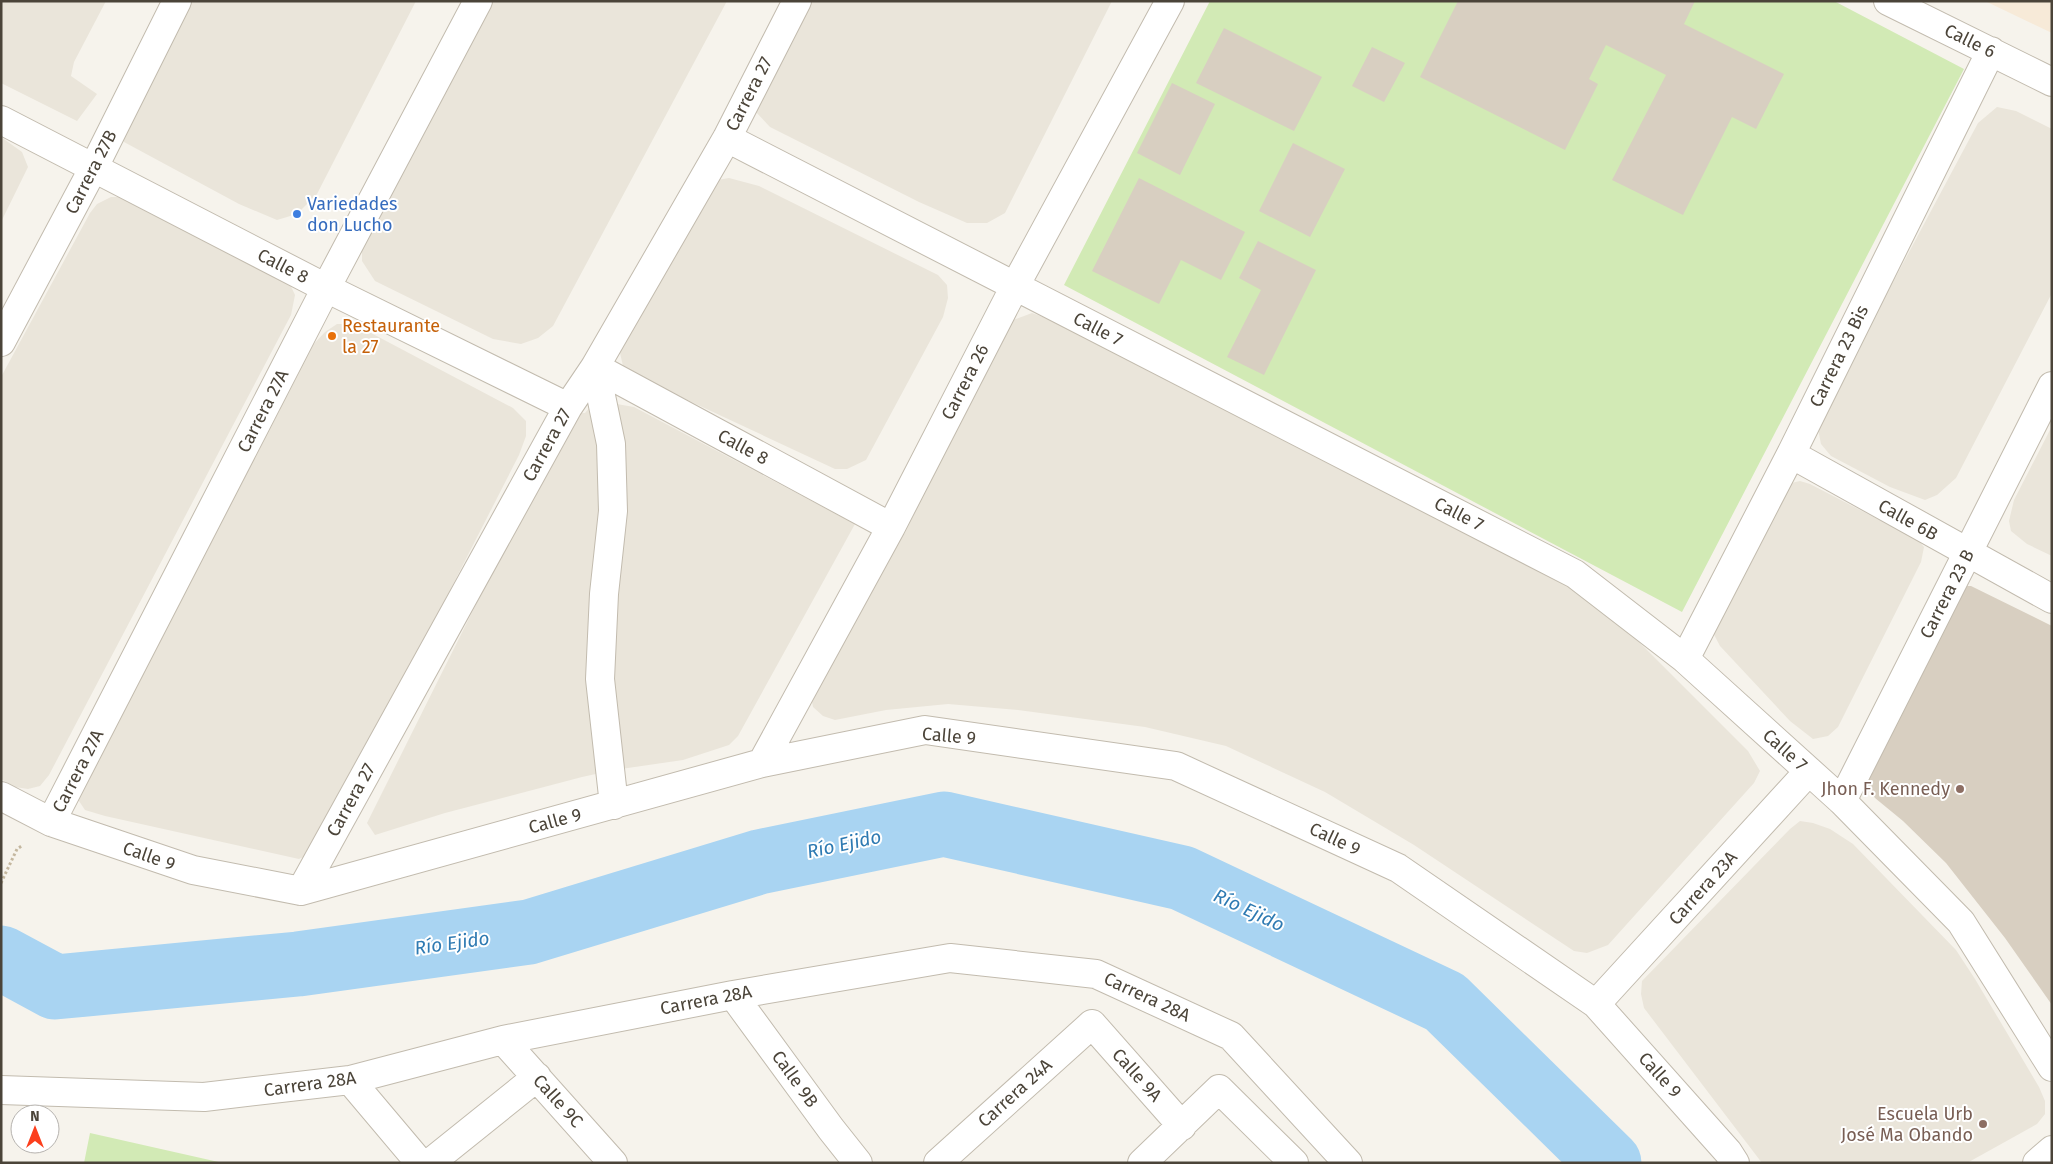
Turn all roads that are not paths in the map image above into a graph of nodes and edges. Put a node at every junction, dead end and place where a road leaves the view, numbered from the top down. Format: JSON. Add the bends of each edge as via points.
{"nodes":[{"id":1,"x":177,"y":1,"type":"edge"},
{"id":2,"x":478,"y":1,"type":"edge"},
{"id":3,"x":796,"y":1,"type":"edge"},
{"id":4,"x":1170,"y":1,"type":"edge"},
{"id":5,"x":1888,"y":1,"type":"edge"},
{"id":6,"x":1991,"y":51,"type":"junction"},
{"id":7,"x":2052,"y":82,"type":"edge"},
{"id":8,"x":1,"y":120,"type":"edge"},
{"id":9,"x":727,"y":138,"type":"junction"},
{"id":10,"x":93,"y":168,"type":"junction"},
{"id":11,"x":1015,"y":286,"type":"junction"},
{"id":12,"x":326,"y":288,"type":"junction"},
{"id":13,"x":1,"y":342,"type":"edge"},
{"id":14,"x":595,"y":367,"type":"junction"},
{"id":15,"x":2052,"y":386,"type":"edge"},
{"id":16,"x":568,"y":407,"type":"junction"},
{"id":17,"x":1791,"y":454,"type":"junction"},
{"id":18,"x":891,"y":527,"type":"junction"},
{"id":19,"x":1967,"y":553,"type":"junction"},
{"id":20,"x":2052,"y":599,"type":"edge"},
{"id":21,"x":1684,"y":659,"type":"junction"},
{"id":22,"x":762,"y":763,"type":"junction"},
{"id":23,"x":1809,"y":771,"type":"junction"},
{"id":24,"x":1,"y":796,"type":"edge"},
{"id":25,"x":1842,"y":801,"type":"junction"},
{"id":26,"x":614,"y":805,"type":"junction"},
{"id":27,"x":51,"y":822,"type":"junction"},
{"id":28,"x":301,"y":891,"type":"junction"},
{"id":29,"x":733,"y":995,"type":"junction"},
{"id":30,"x":1596,"y":1004,"type":"junction"},
{"id":31,"x":1092,"y":1024,"type":"joint"},
{"id":32,"x":503,"y":1040,"type":"junction"},
{"id":33,"x":2052,"y":1067,"type":"edge"},
{"id":34,"x":537,"y":1077,"type":"junction"},
{"id":35,"x":350,"y":1080,"type":"junction"},
{"id":36,"x":1,"y":1090,"type":"edge"},
{"id":37,"x":1182,"y":1126,"type":"junction"},
{"id":38,"x":2052,"y":1150,"type":"edge"},
{"id":39,"x":420,"y":1163,"type":"edge"},
{"id":40,"x":430,"y":1163,"type":"edge"},
{"id":41,"x":613,"y":1163,"type":"edge"},
{"id":42,"x":858,"y":1163,"type":"edge"},
{"id":43,"x":938,"y":1163,"type":"edge"},
{"id":44,"x":1142,"y":1163,"type":"edge"},
{"id":45,"x":1294,"y":1163,"type":"edge"},
{"id":46,"x":1348,"y":1163,"type":"edge"},
{"id":47,"x":1735,"y":1163,"type":"edge"},
{"id":48,"x":2036,"y":1163,"type":"edge"}],
"edges":[{"from":1,"to":10,"type":"street","name":"Carrera 27B"},
{"from":2,"to":12,"type":"street","name":"Carrera 27A"},
{"from":3,"to":9,"type":"street","name":"Carrera 27"},
{"from":4,"to":11,"type":"street","name":"Carrera 26"},
{"from":5,"to":6,"type":"street","name":"Calle 6"},
{"from":6,"to":7,"type":"street","name":"Calle 6"},
{"from":6,"to":17,"type":"street","name":"Carrera 23 Bis"},
{"from":8,"to":10,"type":"street","name":"Calle 8"},
{"from":9,"to":11,"type":"street","name":"Calle 7"},
{"from":9,"to":14,"type":"street","name":"Carrera 27"},
{"from":10,"to":12,"type":"street","name":"Calle 8"},
{"from":10,"to":13,"type":"street","name":"Carrera 27B"},
{"from":11,"to":18,"type":"street","name":"Carrera 26"},
{"from":11,"to":21,"type":"street","name":"Calle 7","via":[[1575,574]]},
{"from":12,"to":16,"type":"street","name":"Calle 8"},
{"from":12,"to":27,"type":"street","name":"Carrera 27A"},
{"from":14,"to":16,"type":"street","name":"Carrera 27"},
{"from":14,"to":18,"type":"street","name":"Calle 8"},
{"from":14,"to":26,"type":"street","via":[[611,444],[612,512],[600,679]]},
{"from":15,"to":19,"type":"street","name":"Carrera 23 B"},
{"from":16,"to":28,"type":"street","name":"Carrera 27"},
{"from":17,"to":19,"type":"street","name":"Calle 6B"},
{"from":17,"to":21,"type":"street","name":"Carrera 23 Bis"},
{"from":18,"to":22,"type":"street","name":"Carrera 26"},
{"from":19,"to":20,"type":"street","name":"Calle 6B"},
{"from":19,"to":25,"type":"street","name":"Carrera 23 B"},
{"from":21,"to":23,"type":"street","name":"Calle 7"},
{"from":22,"to":26,"type":"street","name":"Calle 9"},
{"from":22,"to":30,"type":"street","name":"Calle 9","via":[[925,730],[1176,766],[1398,868]]},
{"from":23,"to":25,"type":"street","name":"Calle 7"},
{"from":23,"to":30,"type":"street","name":"Carrera 23A"},
{"from":24,"to":27,"type":"street","name":"Calle 9"},
{"from":25,"to":33,"type":"street","name":"Calle 7","via":[[1961,922]]},
{"from":26,"to":28,"type":"street","name":"Calle 9"},
{"from":27,"to":28,"type":"street","name":"Calle 9","via":[[193,870]]},
{"from":29,"to":32,"type":"street","name":"Carrera 28A"},
{"from":29,"to":42,"type":"street","name":"Calle 9B"},
{"from":29,"to":46,"type":"street","name":"Carrera 28A","via":[[950,958],[1096,974],[1231,1036]]},
{"from":30,"to":47,"type":"street","name":"Calle 9"},
{"from":31,"to":37,"type":"street","name":"Calle 9A"},
{"from":31,"to":43,"type":"street","name":"Carrera 24A"},
{"from":32,"to":34,"type":"street","name":"Calle 9C"},
{"from":32,"to":35,"type":"street","name":"Carrera 28A"},
{"from":34,"to":40,"type":"street"},
{"from":34,"to":41,"type":"street","name":"Calle 9C"},
{"from":35,"to":36,"type":"street","name":"Carrera 28A","via":[[204,1097]]},
{"from":35,"to":39,"type":"street"},
{"from":37,"to":44,"type":"street"},
{"from":37,"to":45,"type":"street","via":[[1219,1089]]},
{"from":38,"to":48,"type":"street"}]}
